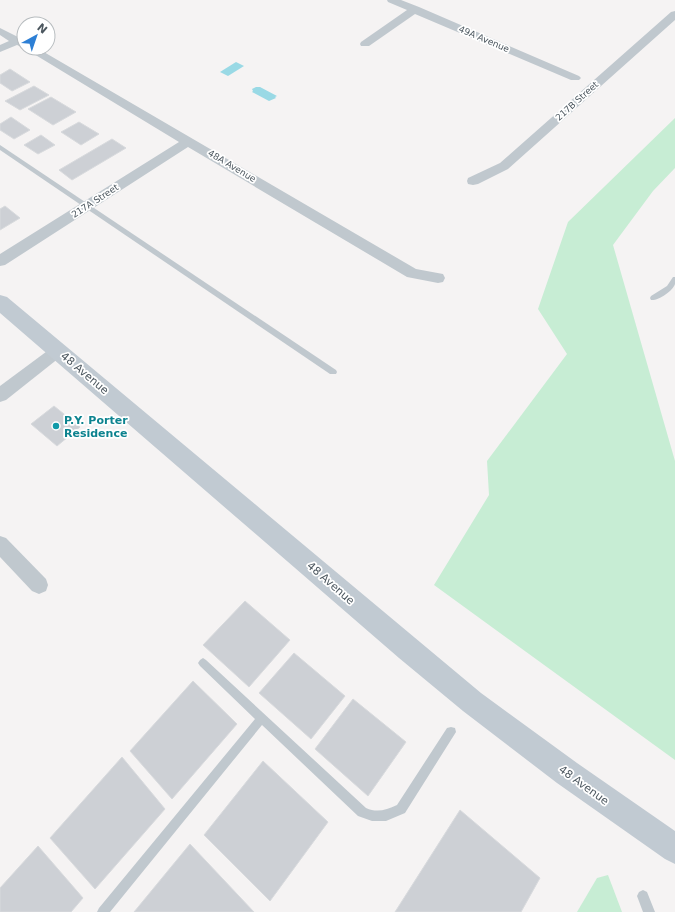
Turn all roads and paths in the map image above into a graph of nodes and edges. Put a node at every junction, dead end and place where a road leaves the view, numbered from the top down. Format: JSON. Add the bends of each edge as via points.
{"nodes":[{"id":1,"x":392,"y":0,"type":"edge"},
{"id":2,"x":414,"y":9,"type":"junction"},
{"id":3,"x":675,"y":14,"type":"edge"},
{"id":4,"x":0,"y":31,"type":"edge"},
{"id":5,"x":16,"y":41,"type":"edge"},
{"id":6,"x":16,"y":44,"type":"edge"},
{"id":7,"x":365,"y":44,"type":"dead end"},
{"id":8,"x":0,"y":49,"type":"edge"},
{"id":9,"x":43,"y":56,"type":"edge"},
{"id":10,"x":575,"y":78,"type":"dead end"},
{"id":11,"x":189,"y":141,"type":"junction"},
{"id":12,"x":0,"y":147,"type":"edge"},
{"id":13,"x":473,"y":180,"type":"dead end"},
{"id":14,"x":87,"y":206,"type":"junction"},
{"id":15,"x":0,"y":261,"type":"edge"},
{"id":16,"x":438,"y":278,"type":"dead end"},
{"id":17,"x":675,"y":279,"type":"edge"},
{"id":18,"x":653,"y":298,"type":"dead end"},
{"id":19,"x":0,"y":302,"type":"edge"},
{"id":20,"x":59,"y":350,"type":"junction"},
{"id":21,"x":333,"y":372,"type":"dead end"},
{"id":22,"x":0,"y":395,"type":"edge"},
{"id":23,"x":0,"y":544,"type":"edge"},
{"id":24,"x":39,"y":585,"type":"dead end"},
{"id":25,"x":203,"y":663,"type":"dead end"},
{"id":26,"x":262,"y":718,"type":"junction"},
{"id":27,"x":451,"y":732,"type":"dead end"},
{"id":28,"x":675,"y":849,"type":"edge"},
{"id":29,"x":644,"y":896,"type":"dead end"},
{"id":30,"x":103,"y":912,"type":"edge"},
{"id":31,"x":649,"y":912,"type":"edge"}],
"edges":[{"from":1,"to":2,"type":"street","name":"49A Avenue"},
{"from":2,"to":7,"type":"street"},
{"from":2,"to":10,"type":"street","name":"49A Avenue"},
{"from":3,"to":13,"type":"street","name":"217B Street","via":[[504,166]]},
{"from":4,"to":5,"type":"street"},
{"from":6,"to":8,"type":"street"},
{"from":9,"to":11,"type":"street","name":"48A Avenue"},
{"from":11,"to":14,"type":"street","name":"217A Street"},
{"from":11,"to":16,"type":"street","name":"48A Avenue","via":[[412,273]]},
{"from":12,"to":14,"type":"lane"},
{"from":14,"to":15,"type":"street","name":"217A Street"},
{"from":14,"to":21,"type":"lane"},
{"from":17,"to":18,"type":"lane","via":[[669,288]]},
{"from":19,"to":20,"type":"main road","name":"48 Avenue"},
{"from":20,"to":22,"type":"street"},
{"from":20,"to":28,"type":"main road","name":"48 Avenue","via":[[472,702],[566,773]]},
{"from":23,"to":24,"type":"street"},
{"from":25,"to":26,"type":"lane"},
{"from":26,"to":27,"type":"lane","via":[[362,812],[372,816],[386,816],[402,809]]},
{"from":26,"to":30,"type":"lane"},
{"from":29,"to":31,"type":"lane"}]}
